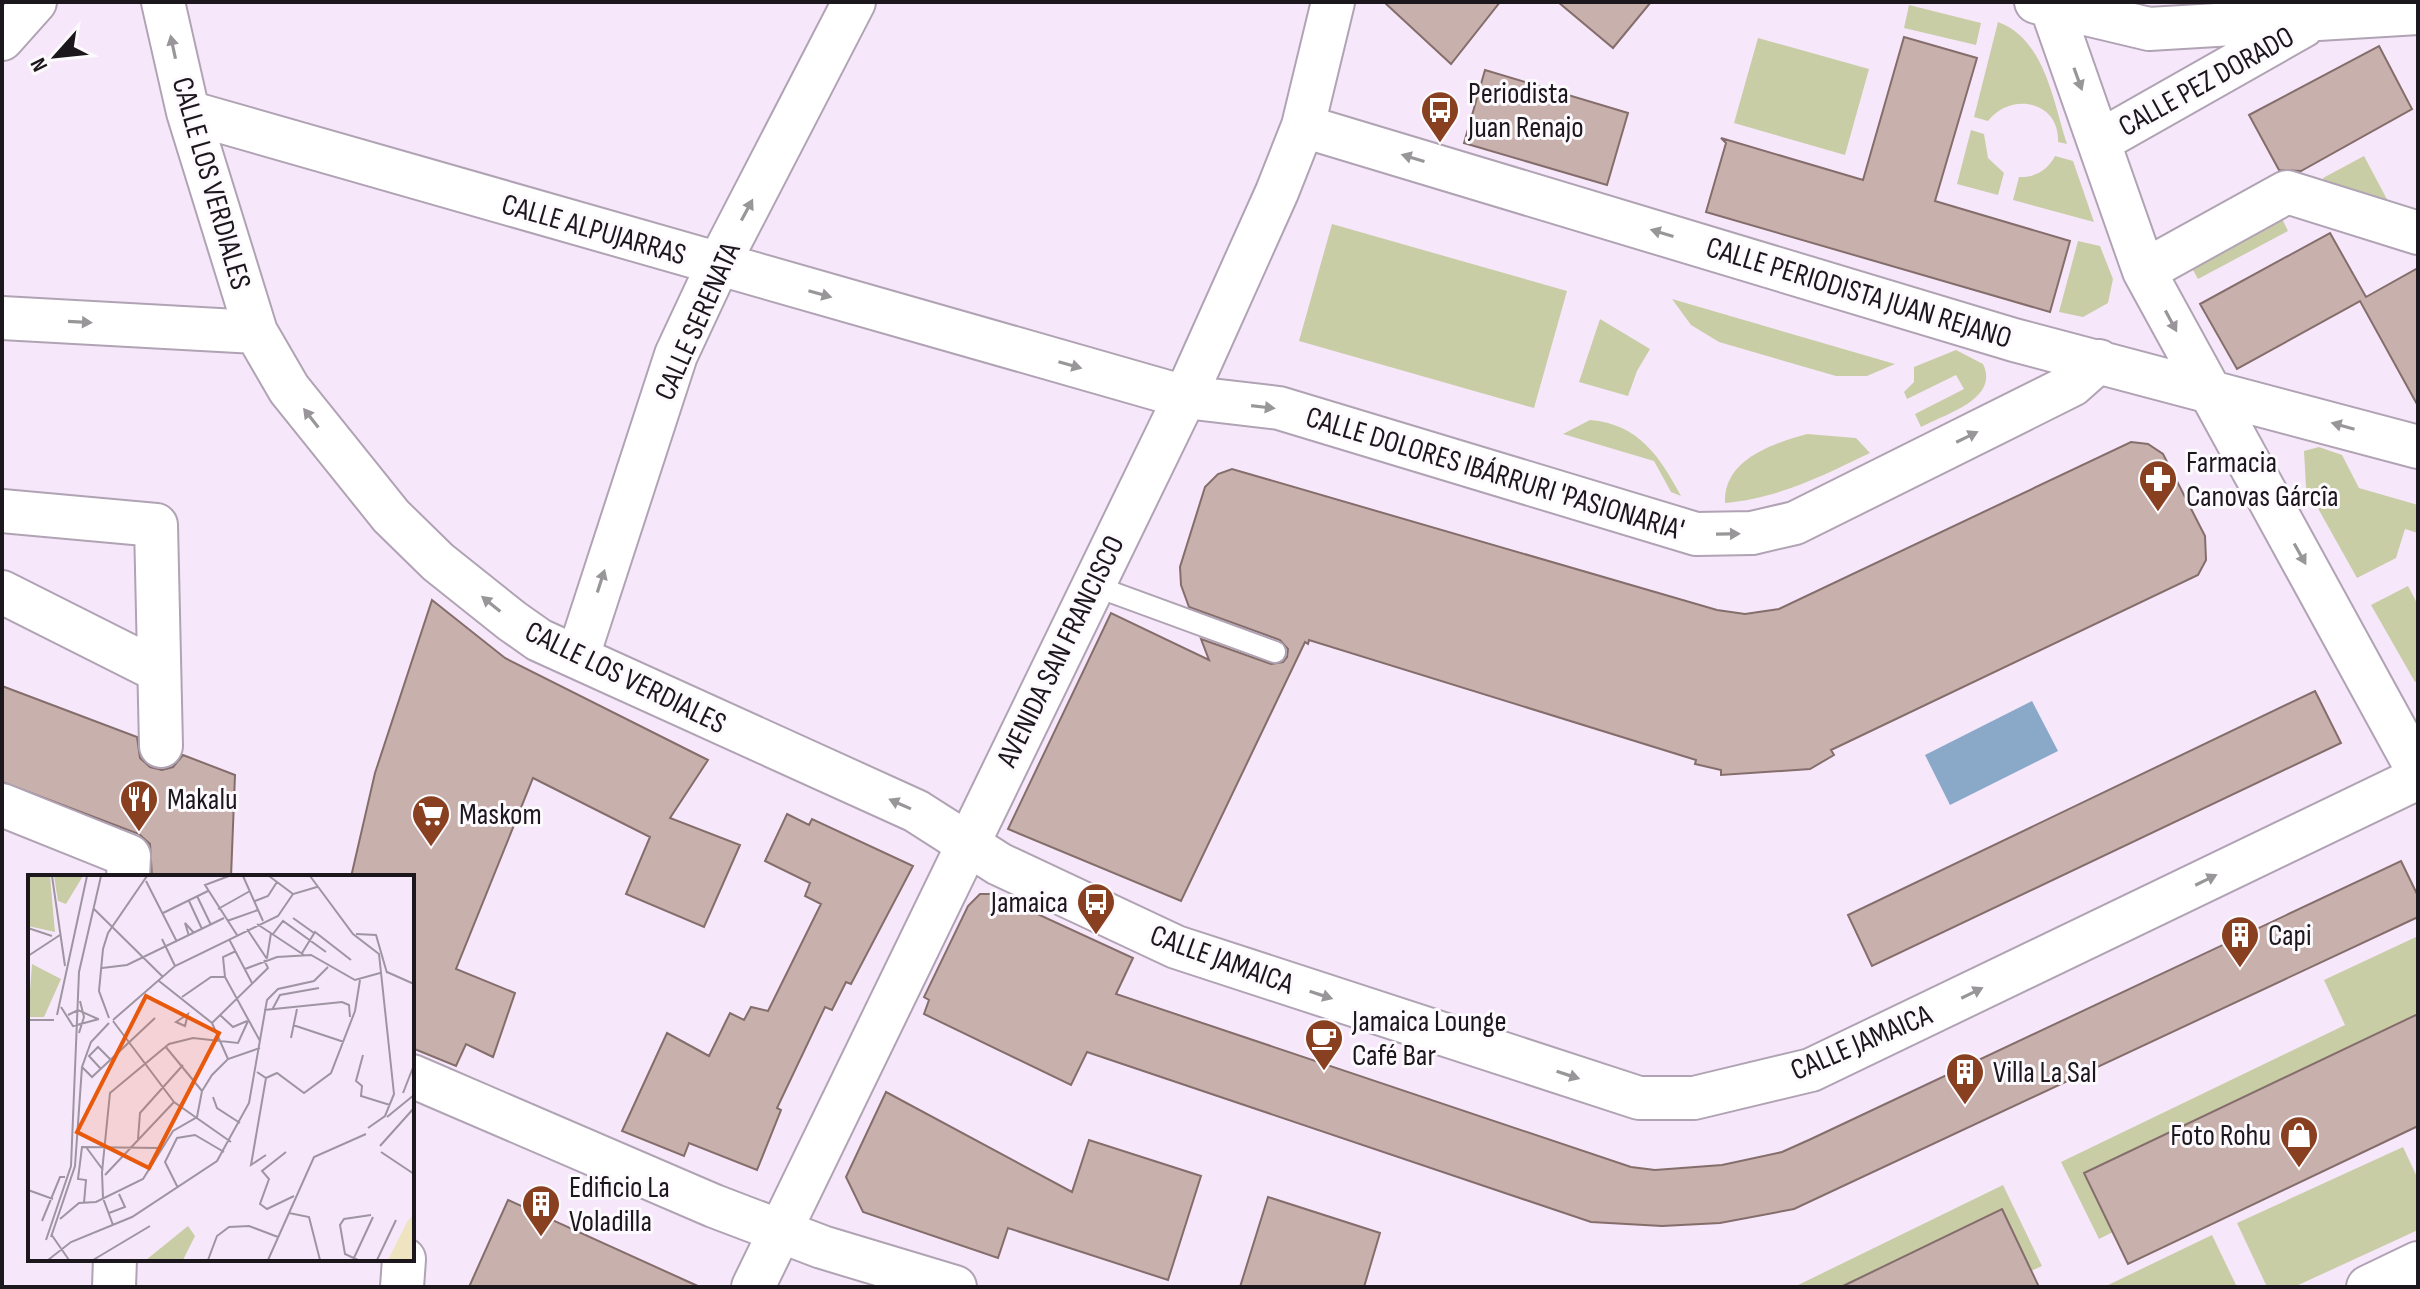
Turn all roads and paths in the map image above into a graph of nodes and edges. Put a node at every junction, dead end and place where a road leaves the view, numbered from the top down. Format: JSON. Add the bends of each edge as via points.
{"nodes":[{"id":1,"x":35,"y":2,"type":"edge"},
{"id":2,"x":163,"y":2,"type":"edge"},
{"id":3,"x":854,"y":2,"type":"edge"},
{"id":4,"x":1333,"y":2,"type":"edge"},
{"id":5,"x":2044,"y":4,"type":"edge"},
{"id":6,"x":2418,"y":13,"type":"edge"},
{"id":7,"x":2311,"y":22,"type":"junction"},
{"id":8,"x":2,"y":39,"type":"edge"},
{"id":9,"x":188,"y":112,"type":"junction"},
{"id":10,"x":1303,"y":126,"type":"junction"},
{"id":11,"x":2100,"y":141,"type":"junction"},
{"id":12,"x":2418,"y":233,"type":"edge"},
{"id":13,"x":718,"y":265,"type":"junction"},
{"id":14,"x":2144,"y":271,"type":"junction"},
{"id":15,"x":2,"y":318,"type":"edge"},
{"id":16,"x":256,"y":332,"type":"junction"},
{"id":17,"x":2099,"y":361,"type":"junction"},
{"id":18,"x":2206,"y":389,"type":"junction"},
{"id":19,"x":1185,"y":397,"type":"junction"},
{"id":20,"x":2418,"y":447,"type":"edge"},
{"id":21,"x":2,"y":511,"type":"edge"},
{"id":22,"x":1092,"y":585,"type":"junction"},
{"id":23,"x":2,"y":592,"type":"edge"},
{"id":24,"x":1275,"y":652,"type":"dead end"},
{"id":25,"x":578,"y":656,"type":"junction"},
{"id":26,"x":157,"y":670,"type":"junction"},
{"id":27,"x":161,"y":746,"type":"dead end"},
{"id":28,"x":2418,"y":771,"type":"edge"},
{"id":29,"x":2418,"y":778,"type":"edge"},
{"id":30,"x":2,"y":805,"type":"edge"},
{"id":31,"x":966,"y":845,"type":"junction"},
{"id":32,"x":128,"y":875,"type":"edge"},
{"id":33,"x":414,"y":1087,"type":"edge"},
{"id":34,"x":780,"y":1232,"type":"junction"},
{"id":35,"x":115,"y":1261,"type":"edge"},
{"id":36,"x":404,"y":1261,"type":"edge"},
{"id":37,"x":2418,"y":1263,"type":"edge"},
{"id":38,"x":114,"y":1287,"type":"edge"},
{"id":39,"x":402,"y":1287,"type":"edge"},
{"id":40,"x":753,"y":1287,"type":"edge"},
{"id":41,"x":955,"y":1287,"type":"edge"},
{"id":42,"x":2368,"y":1287,"type":"edge"}],
"edges":[{"from":1,"to":8,"type":"street"},
{"from":9,"to":2,"type":"street","name":"CALLE LOS VERDIALES","one_way":true},
{"from":13,"to":3,"type":"street","name":"CALLE SERENATA","one_way":true},
{"from":4,"to":10,"type":"street","name":"AVENIDA SAN FRANCISCO"},
{"from":5,"to":7,"type":"street","name":"CALLE PEZ DORADO","via":[[2149,29]]},
{"from":5,"to":11,"type":"street","one_way":true},
{"from":6,"to":7,"type":"street","name":"CALLE PEZ DORADO"},
{"from":7,"to":11,"type":"street","name":"CALLE PEZ DORADO"},
{"from":9,"to":13,"type":"street","name":"CALLE ALPUJARRAS"},
{"from":9,"to":16,"type":"street","name":"CALLE LOS VERDIALES"},
{"from":17,"to":10,"type":"street","name":"CALLE PERIODISTA JUAN REJANO","one_way":true},
{"from":10,"to":19,"type":"street","name":"AVENIDA SAN FRANCISCO"},
{"from":11,"to":14,"type":"street"},
{"from":12,"to":14,"type":"street","via":[[2287,192]]},
{"from":13,"to":19,"type":"street","name":"CALLE ALPUJARRAS","one_way":true},
{"from":25,"to":13,"type":"street","name":"CALLE SERENATA","one_way":true,"via":[[676,355]]},
{"from":14,"to":18,"type":"street","one_way":true},
{"from":15,"to":16,"type":"street","one_way":true},
{"from":25,"to":16,"type":"street","name":"CALLE LOS VERDIALES","one_way":true,"via":[[539,640],[512,621],[391,516],[289,389]]},
{"from":17,"to":18,"type":"street","name":"CALLE PERIODISTA JUAN REJANO"},
{"from":19,"to":17,"type":"street","name":"CALLE DOLORES IBÁRRURI 'PASIONARIA'","one_way":true,"via":[[1279,408],[1696,534],[1738,534],[1795,523],[2072,385]]},
{"from":20,"to":18,"type":"street","name":"CALLE PERIODISTA JUAN REJANO","one_way":true},
{"from":18,"to":28,"type":"street","one_way":true},
{"from":19,"to":22,"type":"street","name":"AVENIDA SAN FRANCISCO"},
{"from":21,"to":26,"type":"street","via":[[156,525]]},
{"from":22,"to":24,"type":"lane"},
{"from":22,"to":31,"type":"street","name":"AVENIDA SAN FRANCISCO"},
{"from":23,"to":26,"type":"street"},
{"from":31,"to":25,"type":"street","name":"CALLE LOS VERDIALES","one_way":true,"via":[[916,811]]},
{"from":26,"to":27,"type":"street"},
{"from":31,"to":29,"type":"street","name":"CALLE JAMAICA","one_way":true,"via":[[1176,947],[1639,1098],[1694,1098],[1811,1070]]},
{"from":30,"to":32,"type":"street","via":[[129,856]]},
{"from":31,"to":34,"type":"street","name":"AVENIDA SAN FRANCISCO"},
{"from":33,"to":34,"type":"street"},
{"from":34,"to":40,"type":"street","name":"AVENIDA SAN FRANCISCO"},
{"from":34,"to":41,"type":"street"},
{"from":35,"to":38,"type":"street"},
{"from":36,"to":39,"type":"street"},
{"from":37,"to":42,"type":"street"}]}
